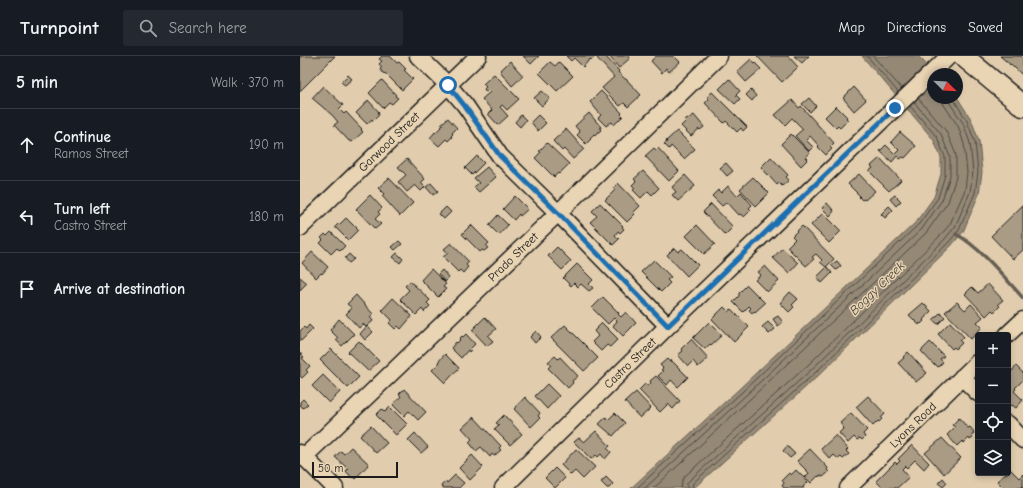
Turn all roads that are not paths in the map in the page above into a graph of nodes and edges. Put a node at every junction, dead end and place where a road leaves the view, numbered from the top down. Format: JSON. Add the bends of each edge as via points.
{"nodes":[{"id":1,"x":418,"y":56,"type":"edge"},
{"id":2,"x":478,"y":56,"type":"edge"},
{"id":3,"x":719,"y":56,"type":"edge"},
{"id":4,"x":963,"y":56,"type":"edge"},
{"id":5,"x":944,"y":60,"type":"edge"},
{"id":6,"x":448,"y":85,"type":"junction"},
{"id":7,"x":1023,"y":106,"type":"edge"},
{"id":8,"x":558,"y":213,"type":"junction"},
{"id":9,"x":300,"y":228,"type":"edge"},
{"id":10,"x":1023,"y":320,"type":"edge"},
{"id":11,"x":668,"y":326,"type":"junction"},
{"id":12,"x":1010,"y":332,"type":"edge"},
{"id":13,"x":975,"y":365,"type":"edge"},
{"id":14,"x":962,"y":377,"type":"junction"},
{"id":15,"x":975,"y":390,"type":"edge"},
{"id":16,"x":1011,"y":427,"type":"edge"},
{"id":17,"x":1023,"y":440,"type":"edge"},
{"id":18,"x":302,"y":455,"type":"edge"},
{"id":19,"x":850,"y":487,"type":"edge"},
{"id":20,"x":335,"y":488,"type":"edge"},
{"id":21,"x":503,"y":488,"type":"edge"}],
"edges":[{"from":1,"to":6,"type":"street"},
{"from":2,"to":6,"type":"street","name":"Garwood Street"},
{"from":3,"to":8,"type":"street","name":"Prado Street"},
{"from":4,"to":7,"type":"main road"},
{"from":5,"to":11,"type":"street","name":"Castro Street"},
{"from":6,"to":8,"type":"street","via":[[500,156]]},
{"from":6,"to":9,"type":"street","name":"Garwood Street"},
{"from":8,"to":11,"type":"street"},
{"from":8,"to":18,"type":"street","name":"Prado Street"},
{"from":10,"to":12,"type":"street"},
{"from":11,"to":21,"type":"street","name":"Castro Street"},
{"from":13,"to":14,"type":"street","name":"Lyons Road"},
{"from":14,"to":15,"type":"street"},
{"from":14,"to":19,"type":"street","name":"Lyons Road"},
{"from":16,"to":17,"type":"street"},
{"from":18,"to":20,"type":"street"}]}
